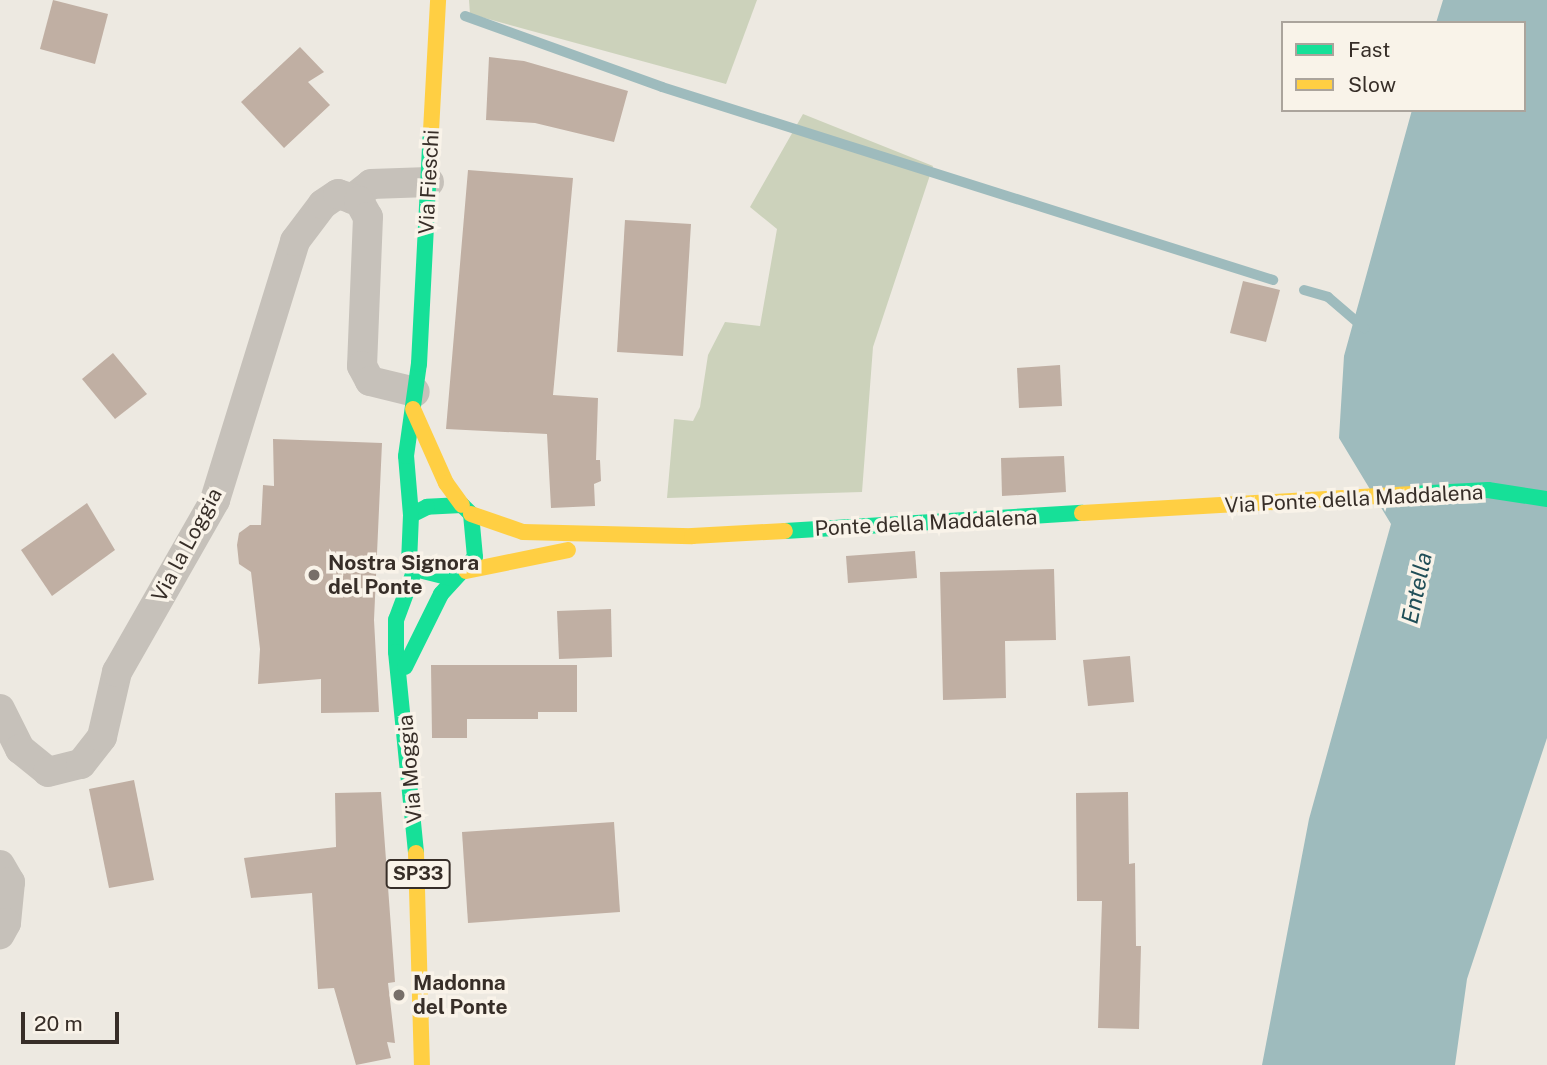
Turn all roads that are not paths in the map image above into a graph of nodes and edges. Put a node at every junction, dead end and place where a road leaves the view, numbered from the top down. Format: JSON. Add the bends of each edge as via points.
{"nodes":[{"id":1,"x":438,"y":0,"type":"edge"},
{"id":2,"x":429,"y":183,"type":"junction"},
{"id":3,"x":352,"y":199,"type":"junction"},
{"id":4,"x":416,"y":388,"type":"junction"},
{"id":5,"x":1547,"y":499,"type":"edge"},
{"id":6,"x":466,"y":509,"type":"junction"},
{"id":7,"x":1161,"y":509,"type":"joint"},
{"id":8,"x":411,"y":515,"type":"junction"},
{"id":9,"x":692,"y":537,"type":"junction"},
{"id":10,"x":415,"y":569,"type":"junction"},
{"id":11,"x":459,"y":574,"type":"junction"},
{"id":12,"x":402,"y":683,"type":"junction"},
{"id":13,"x":0,"y":709,"type":"edge"},
{"id":14,"x":0,"y":865,"type":"edge"},
{"id":15,"x":0,"y":934,"type":"edge"},
{"id":16,"x":422,"y":1065,"type":"edge"}],
"edges":[{"from":1,"to":2,"type":"main road","name":"Via Fieschi","number":"SP33"},
{"from":2,"to":3,"type":"street","name":"Via la Loggia","via":[[371,184]]},
{"from":2,"to":4,"type":"main road","name":"Via Fieschi","number":"SP33"},
{"from":3,"to":4,"type":"street","via":[[359,201],[368,218],[362,366],[370,381]]},
{"from":3,"to":13,"type":"street","name":"Via la Loggia","via":[[338,194],[324,204],[295,242],[215,500],[117,672],[102,737],[81,764],[48,772],[20,749]]},
{"from":4,"to":6,"type":"main road","name":"Via Moggia","number":"SP33","via":[[446,483]]},
{"from":4,"to":8,"type":"main road","number":"SP33","via":[[406,456]]},
{"from":5,"to":7,"type":"main road","name":"Via Ponte della Maddalena","via":[[1488,490]]},
{"from":6,"to":8,"type":"main road","via":[[427,508]]},
{"from":6,"to":9,"type":"main road","name":"Ponte della Maddalena","via":[[523,532]]},
{"from":6,"to":11,"type":"main road","name":"Via Moggia","number":"SP33","via":[[475,557]]},
{"from":7,"to":9,"type":"main road","name":"Ponte della Maddalena"},
{"from":8,"to":10,"type":"main road","number":"SP33","via":[[407,542],[409,562]]},
{"from":9,"to":11,"type":"main road","name":"Ponte della Maddalena","via":[[564,551]]},
{"from":10,"to":11,"type":"main road"},
{"from":10,"to":12,"type":"main road","name":"Via Moggia","number":"SP33","via":[[396,620]]},
{"from":11,"to":12,"type":"main road","name":"Via Moggia","number":"SP33","via":[[422,625]]},
{"from":12,"to":16,"type":"main road","name":"Via Moggia","number":"SP33","via":[[419,881]]},
{"from":14,"to":15,"type":"street","via":[[10,882],[6,923]]}]}
